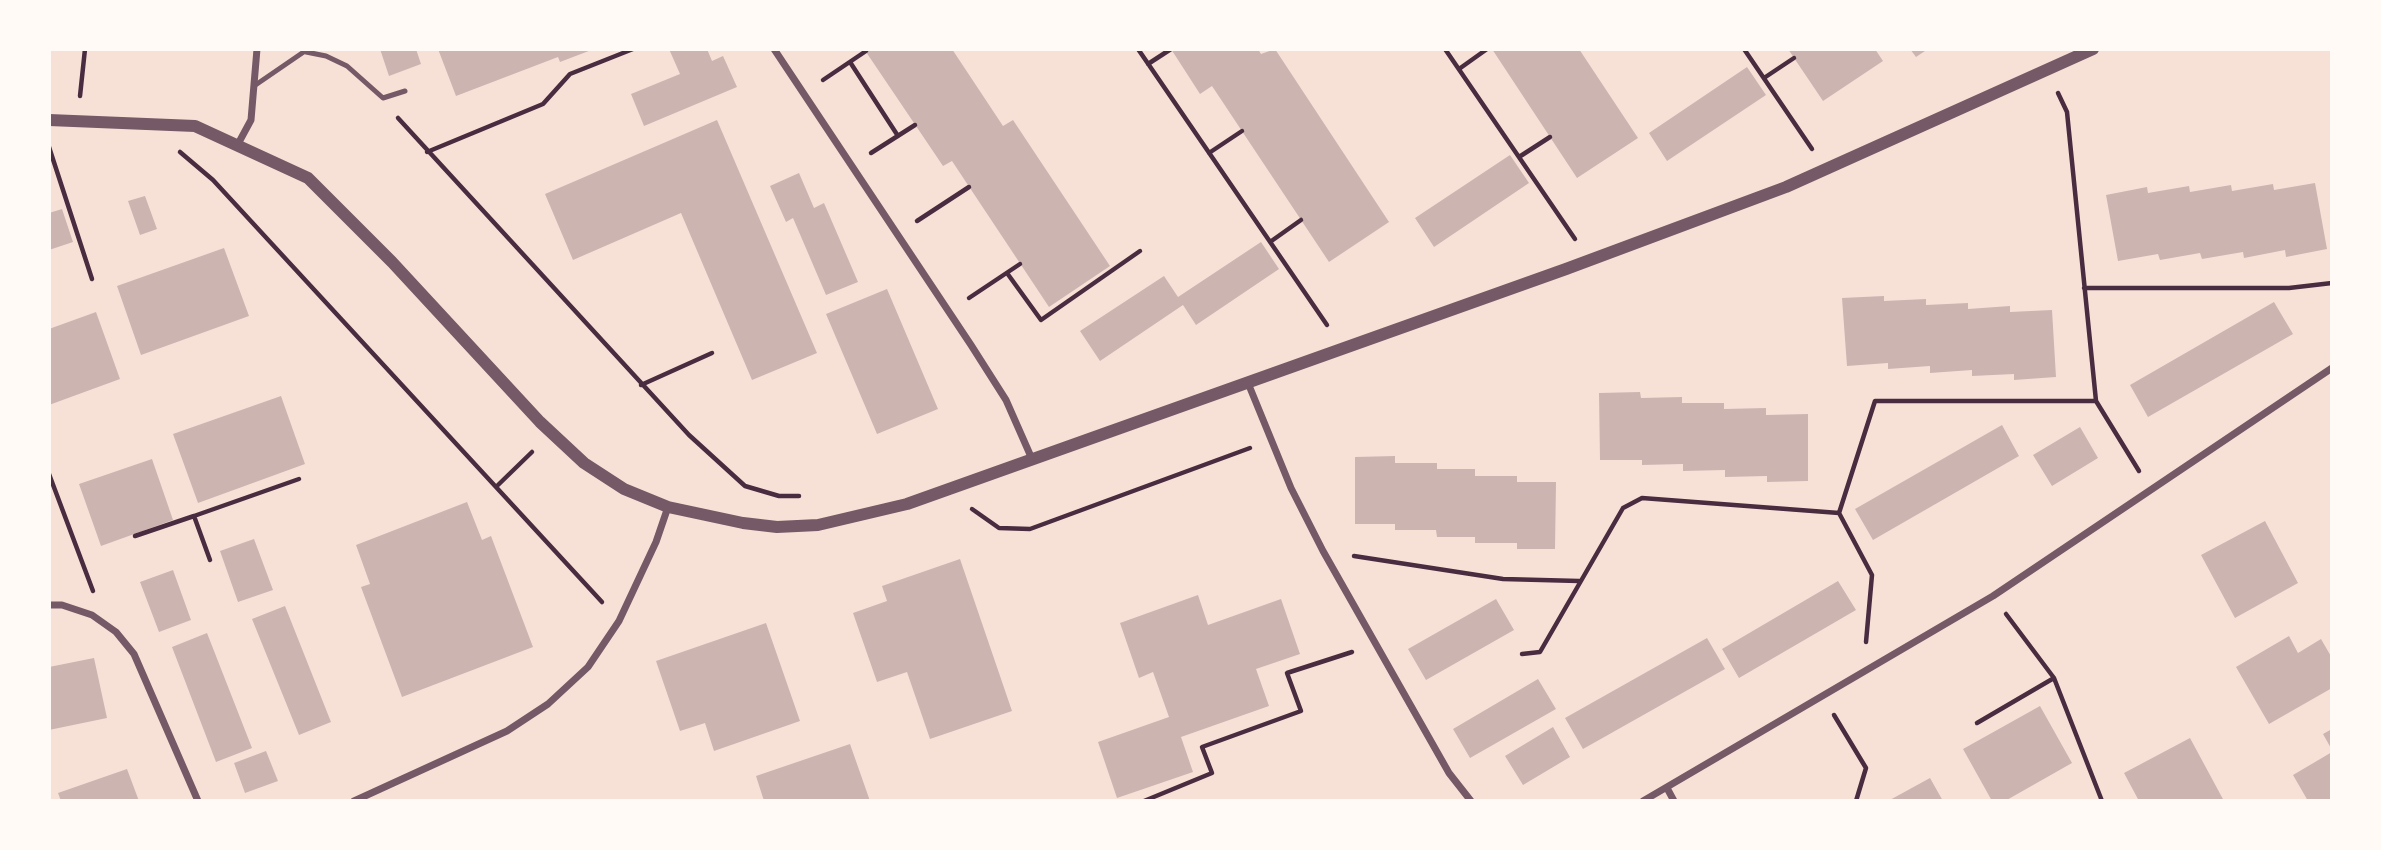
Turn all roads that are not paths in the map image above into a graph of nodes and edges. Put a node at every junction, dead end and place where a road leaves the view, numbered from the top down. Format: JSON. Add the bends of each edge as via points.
{"nodes":[{"id":1,"x":257,"y":49,"type":"edge"},
{"id":2,"x":774,"y":49,"type":"edge"},
{"id":3,"x":2093,"y":49,"type":"edge"},
{"id":4,"x":307,"y":51,"type":"edge"},
{"id":5,"x":254,"y":86,"type":"junction"},
{"id":6,"x":404,"y":91,"type":"dead end"},
{"id":7,"x":49,"y":120,"type":"edge"},
{"id":8,"x":238,"y":144,"type":"junction"},
{"id":9,"x":2332,"y":369,"type":"edge"},
{"id":10,"x":1248,"y":383,"type":"junction"},
{"id":11,"x":1032,"y":459,"type":"junction"},
{"id":12,"x":667,"y":507,"type":"junction"},
{"id":13,"x":49,"y":605,"type":"edge"},
{"id":14,"x":1667,"y":788,"type":"junction"},
{"id":15,"x":198,"y":801,"type":"edge"},
{"id":16,"x":354,"y":801,"type":"edge"},
{"id":17,"x":1471,"y":801,"type":"edge"},
{"id":18,"x":1643,"y":801,"type":"edge"},
{"id":19,"x":1674,"y":801,"type":"edge"}],
"edges":[{"from":1,"to":5,"type":"street"},
{"from":2,"to":11,"type":"street","via":[[1006,400]]},
{"from":3,"to":10,"type":"street","via":[[1826,170]]},
{"from":4,"to":5,"type":"lane"},
{"from":4,"to":6,"type":"lane","via":[[347,66],[383,99]]},
{"from":5,"to":8,"type":"street","via":[[251,120]]},
{"from":7,"to":8,"type":"street","via":[[195,126]]},
{"from":8,"to":12,"type":"street","via":[[307,178],[584,463],[625,489]]},
{"from":9,"to":14,"type":"street","via":[[1993,596]]},
{"from":10,"to":11,"type":"street"},
{"from":10,"to":17,"type":"street","via":[[1323,551],[1449,773]]},
{"from":11,"to":12,"type":"street","via":[[907,505],[818,525],[743,523]]},
{"from":12,"to":16,"type":"street","via":[[619,621],[588,667],[548,704],[507,731]]},
{"from":13,"to":15,"type":"street","via":[[92,615],[134,654]]},
{"from":14,"to":18,"type":"street"},
{"from":14,"to":19,"type":"street"}]}
